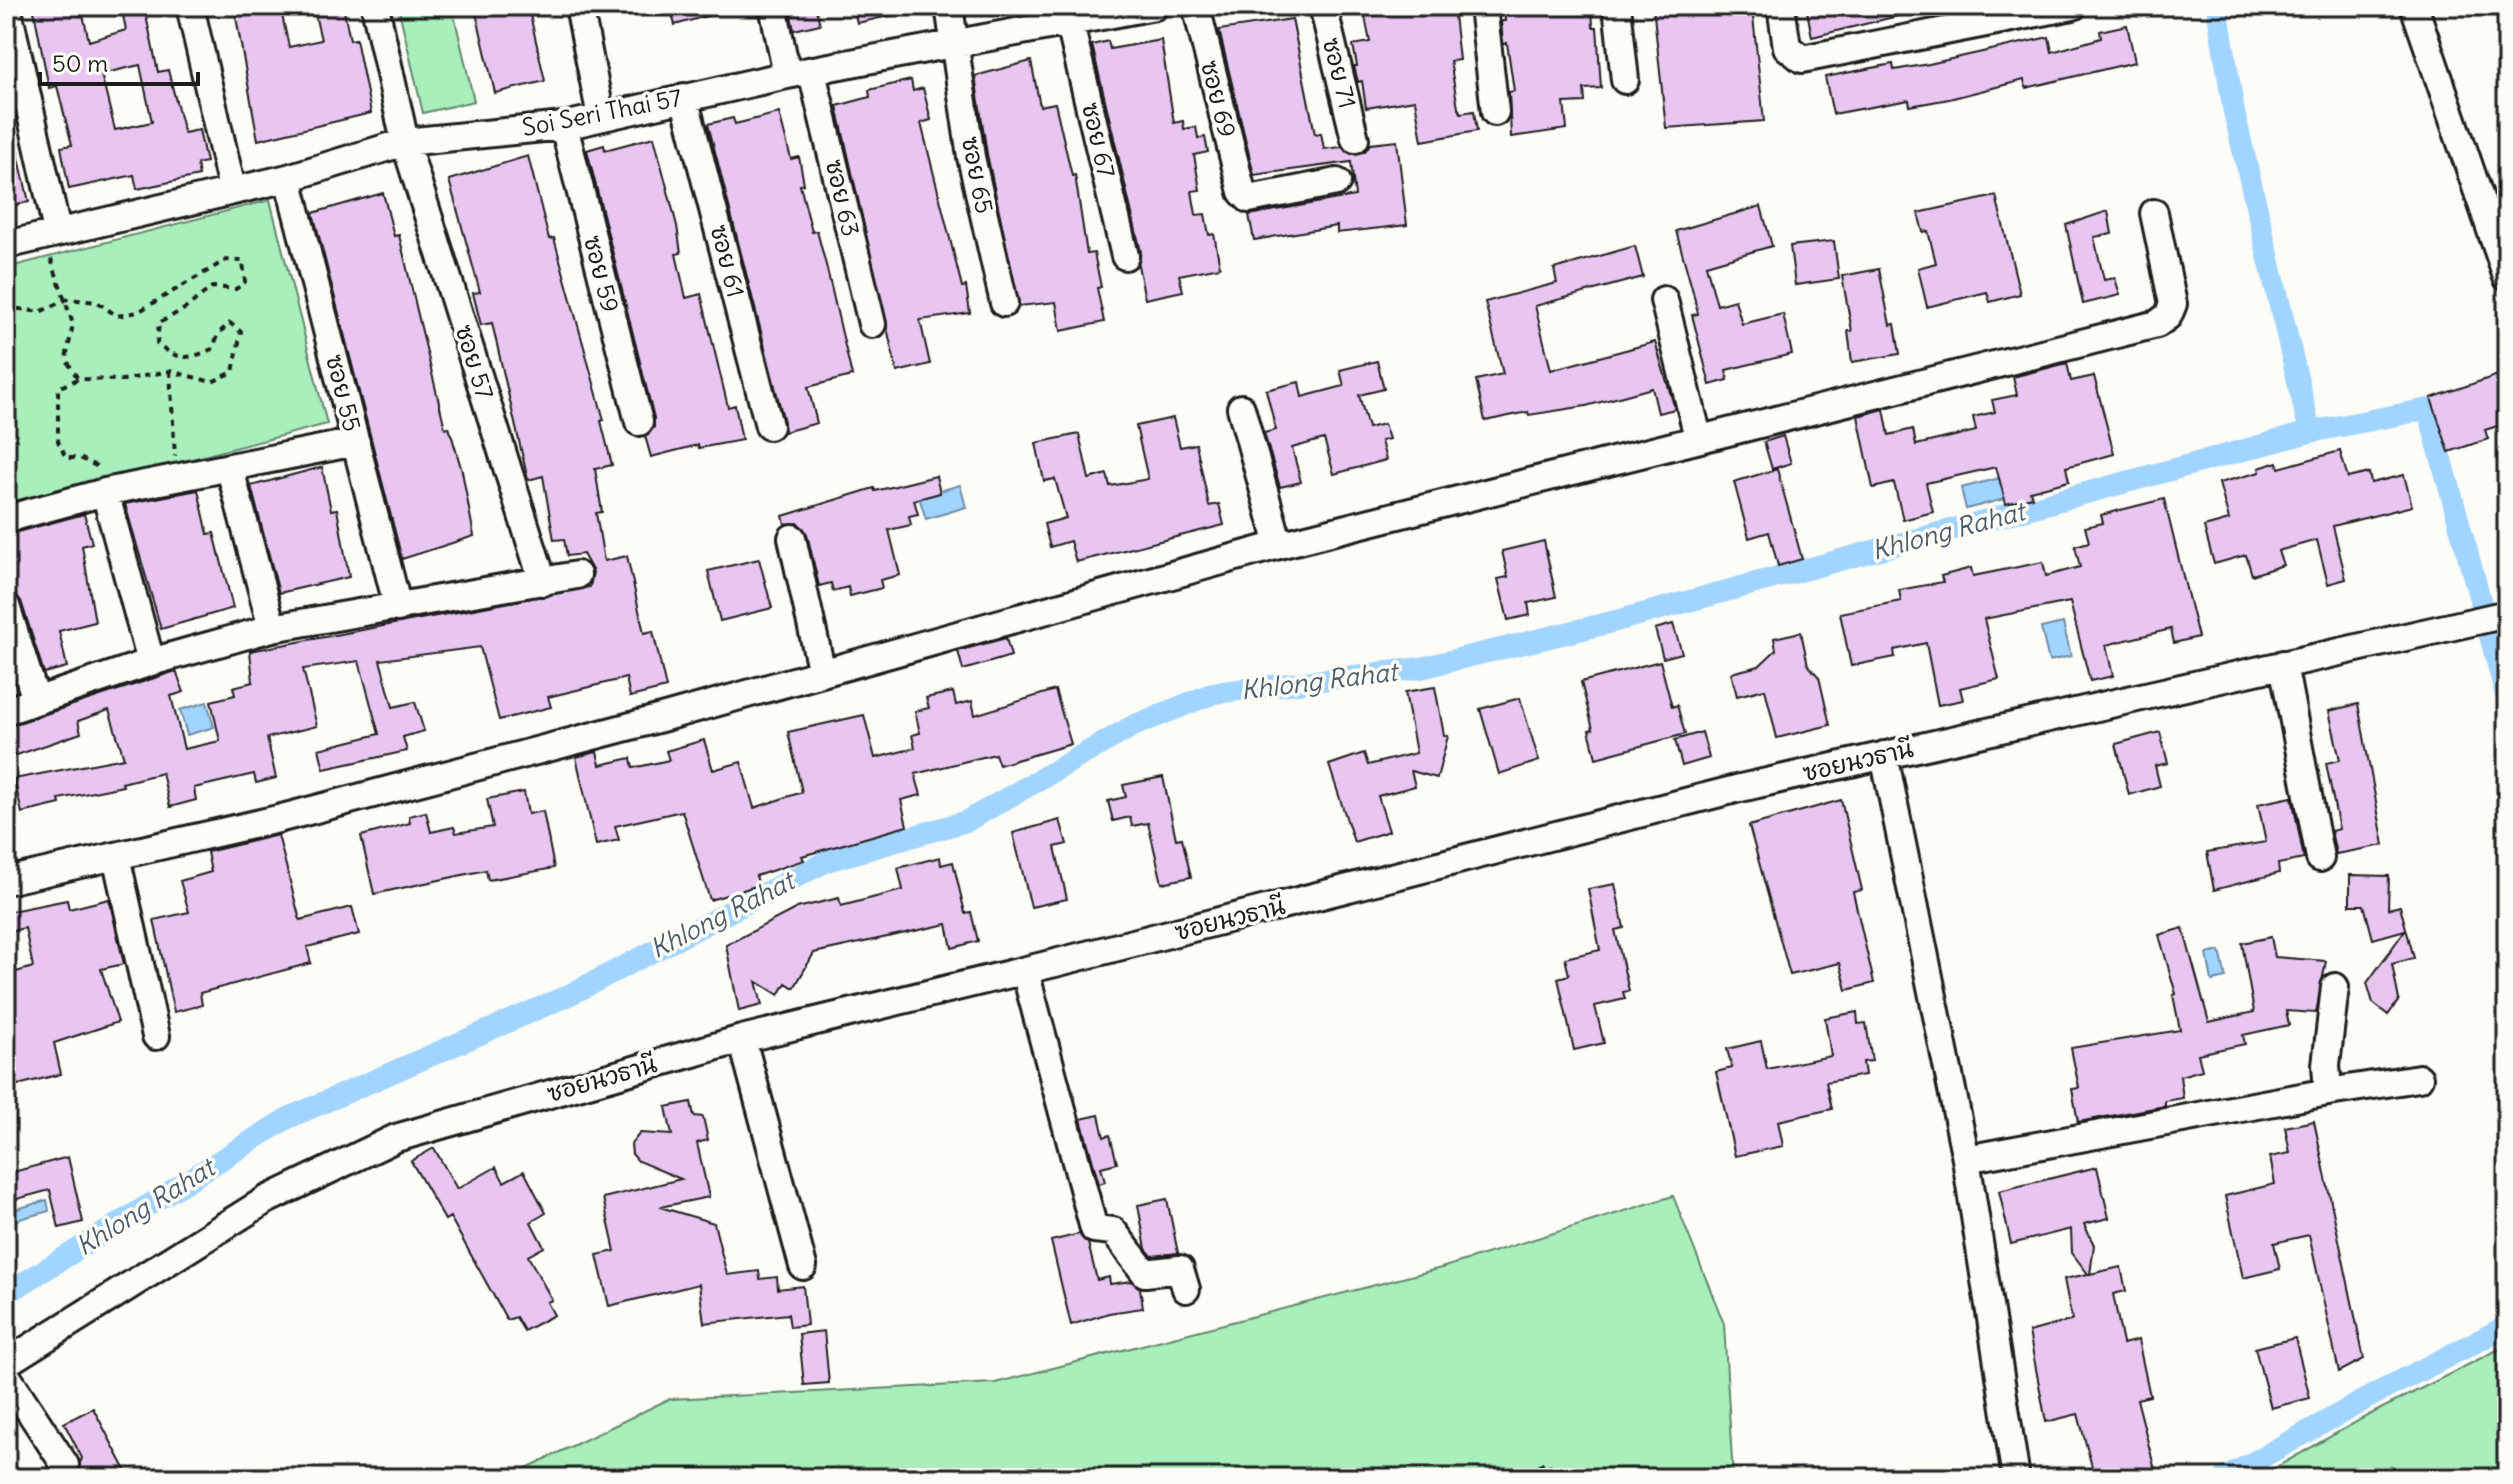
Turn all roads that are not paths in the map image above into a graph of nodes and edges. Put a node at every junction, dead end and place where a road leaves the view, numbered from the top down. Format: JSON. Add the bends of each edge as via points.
{"nodes":[{"id":1,"x":7,"y":6,"type":"edge"},
{"id":2,"x":190,"y":6,"type":"edge"},
{"id":3,"x":375,"y":6,"type":"edge"},
{"id":4,"x":579,"y":6,"type":"edge"},
{"id":5,"x":773,"y":6,"type":"edge"},
{"id":6,"x":949,"y":6,"type":"edge"},
{"id":7,"x":1196,"y":6,"type":"edge"},
{"id":8,"x":1323,"y":6,"type":"edge"},
{"id":9,"x":1483,"y":6,"type":"edge"},
{"id":10,"x":1617,"y":6,"type":"edge"},
{"id":11,"x":1781,"y":6,"type":"edge"},
{"id":12,"x":2073,"y":6,"type":"edge"},
{"id":13,"x":2414,"y":6,"type":"edge"},
{"id":14,"x":1141,"y":8,"type":"edge"},
{"id":15,"x":1070,"y":24,"type":"junction"},
{"id":16,"x":957,"y":46,"type":"junction"},
{"id":17,"x":800,"y":73,"type":"junction"},
{"id":18,"x":1625,"y":80,"type":"dead end"},
{"id":19,"x":684,"y":97,"type":"junction"},
{"id":20,"x":1495,"y":112,"type":"dead end"},
{"id":21,"x":601,"y":117,"type":"junction"},
{"id":22,"x":564,"y":126,"type":"junction"},
{"id":23,"x":1355,"y":139,"type":"dead end"},
{"id":24,"x":405,"y":142,"type":"junction"},
{"id":25,"x":288,"y":178,"type":"junction"},
{"id":26,"x":1337,"y":182,"type":"dead end"},
{"id":27,"x":232,"y":189,"type":"junction"},
{"id":28,"x":2154,"y":213,"type":"dead end"},
{"id":29,"x":47,"y":234,"type":"junction"},
{"id":30,"x":6,"y":245,"type":"edge"},
{"id":31,"x":1125,"y":256,"type":"dead end"},
{"id":32,"x":2507,"y":277,"type":"edge"},
{"id":33,"x":1664,"y":300,"type":"dead end"},
{"id":34,"x":1004,"y":303,"type":"dead end"},
{"id":35,"x":872,"y":324,"type":"dead end"},
{"id":36,"x":1241,"y":408,"type":"dead end"},
{"id":37,"x":639,"y":422,"type":"dead end"},
{"id":38,"x":769,"y":426,"type":"dead end"},
{"id":39,"x":1698,"y":437,"type":"junction"},
{"id":40,"x":356,"y":442,"type":"junction"},
{"id":41,"x":230,"y":469,"type":"junction"},
{"id":42,"x":110,"y":491,"type":"junction"},
{"id":43,"x":6,"y":519,"type":"edge"},
{"id":44,"x":792,"y":538,"type":"dead end"},
{"id":45,"x":1279,"y":545,"type":"junction"},
{"id":46,"x":577,"y":575,"type":"dead end"},
{"id":47,"x":543,"y":582,"type":"junction"},
{"id":48,"x":6,"y":606,"type":"edge"},
{"id":49,"x":398,"y":608,"type":"junction"},
{"id":50,"x":2495,"y":617,"type":"edge"},
{"id":51,"x":272,"y":628,"type":"junction"},
{"id":52,"x":151,"y":662,"type":"junction"},
{"id":53,"x":2283,"y":664,"type":"junction"},
{"id":54,"x":822,"y":673,"type":"junction"},
{"id":55,"x":36,"y":700,"type":"junction"},
{"id":56,"x":6,"y":711,"type":"edge"},
{"id":57,"x":1884,"y":755,"type":"junction"},
{"id":58,"x":116,"y":856,"type":"junction"},
{"id":59,"x":2320,"y":858,"type":"dead end"},
{"id":60,"x":6,"y":881,"type":"edge"},
{"id":61,"x":1025,"y":971,"type":"junction"},
{"id":62,"x":2335,"y":987,"type":"dead end"},
{"id":63,"x":156,"y":1036,"type":"dead end"},
{"id":64,"x":742,"y":1039,"type":"junction"},
{"id":65,"x":2419,"y":1078,"type":"dead end"},
{"id":66,"x":2328,"y":1092,"type":"junction"},
{"id":67,"x":1966,"y":1159,"type":"junction"},
{"id":68,"x":803,"y":1266,"type":"dead end"},
{"id":69,"x":1186,"y":1289,"type":"dead end"},
{"id":70,"x":6,"y":1363,"type":"edge"},
{"id":71,"x":6,"y":1375,"type":"edge"},
{"id":72,"x":65,"y":1465,"type":"dead end"},
{"id":73,"x":2016,"y":1478,"type":"edge"}],
"edges":[{"from":1,"to":29,"type":"street"},
{"from":2,"to":27,"type":"street"},
{"from":3,"to":24,"type":"street","name":"ซอย 57"},
{"from":4,"to":21,"type":"street"},
{"from":5,"to":17,"type":"street","name":"ซอย 63"},
{"from":6,"to":16,"type":"street","name":"ซอย 65"},
{"from":7,"to":26,"type":"street","name":"ซอย 69","via":[[1242,192],[1249,199]]},
{"from":8,"to":23,"type":"street","name":"ซอย 71"},
{"from":9,"to":20,"type":"street"},
{"from":10,"to":18,"type":"street"},
{"from":11,"to":12,"type":"street","via":[[1787,47],[1802,59]]},
{"from":13,"to":32,"type":"street"},
{"from":14,"to":15,"type":"street","name":"Soi Seri Thai 57"},
{"from":15,"to":16,"type":"street","name":"Soi Seri Thai 57"},
{"from":15,"to":31,"type":"street","name":"ซอย 67"},
{"from":16,"to":17,"type":"street","name":"Soi Seri Thai 57"},
{"from":16,"to":34,"type":"street","name":"ซอย 65","via":[[971,157]]},
{"from":17,"to":19,"type":"street","name":"Soi Seri Thai 57"},
{"from":17,"to":35,"type":"street","name":"ซอย 63"},
{"from":19,"to":21,"type":"street","name":"Soi Seri Thai 57"},
{"from":19,"to":38,"type":"street","name":"ซอย 61"},
{"from":21,"to":22,"type":"street","name":"Soi Seri Thai 57"},
{"from":22,"to":24,"type":"street","name":"Soi Seri Thai 57"},
{"from":22,"to":37,"type":"street","name":"ซอย 59"},
{"from":24,"to":25,"type":"street","name":"Soi Seri Thai 57"},
{"from":24,"to":47,"type":"street","name":"ซอย 57"},
{"from":25,"to":27,"type":"street","name":"Soi Seri Thai 57"},
{"from":25,"to":40,"type":"street","name":"ซอย 55"},
{"from":27,"to":29,"type":"street","name":"Soi Seri Thai 57"},
{"from":28,"to":39,"type":"street","via":[[2173,304],[2157,324]]},
{"from":29,"to":30,"type":"street","name":"Soi Seri Thai 57"},
{"from":33,"to":39,"type":"street"},
{"from":36,"to":45,"type":"street"},
{"from":39,"to":45,"type":"street"},
{"from":40,"to":41,"type":"street"},
{"from":40,"to":49,"type":"street","name":"ซอย 55"},
{"from":41,"to":42,"type":"street"},
{"from":41,"to":51,"type":"street"},
{"from":42,"to":43,"type":"street"},
{"from":42,"to":52,"type":"street"},
{"from":44,"to":54,"type":"street"},
{"from":45,"to":54,"type":"street"},
{"from":46,"to":47,"type":"street"},
{"from":47,"to":49,"type":"street"},
{"from":48,"to":55,"type":"street"},
{"from":49,"to":51,"type":"street"},
{"from":50,"to":53,"type":"street","name":"ซอยนวธานี"},
{"from":51,"to":52,"type":"street"},
{"from":52,"to":55,"type":"street"},
{"from":53,"to":57,"type":"street","name":"ซอยนวธานี"},
{"from":53,"to":59,"type":"street"},
{"from":54,"to":58,"type":"street","via":[[278,819]]},
{"from":55,"to":56,"type":"street"},
{"from":57,"to":61,"type":"street","name":"ซอยนวธานี"},
{"from":57,"to":67,"type":"street"},
{"from":58,"to":60,"type":"street"},
{"from":58,"to":63,"type":"street"},
{"from":61,"to":64,"type":"street","name":"ซอยนวธานี"},
{"from":61,"to":69,"type":"street","via":[[1094,1229],[1113,1231],[1145,1273],[1180,1269]]},
{"from":62,"to":66,"type":"street"},
{"from":64,"to":68,"type":"street"},
{"from":64,"to":70,"type":"street","name":"ซอยนวธานี","via":[[396,1138],[266,1200]]},
{"from":65,"to":66,"type":"street"},
{"from":66,"to":67,"type":"street"},
{"from":67,"to":73,"type":"street"},
{"from":71,"to":72,"type":"street"}]}
